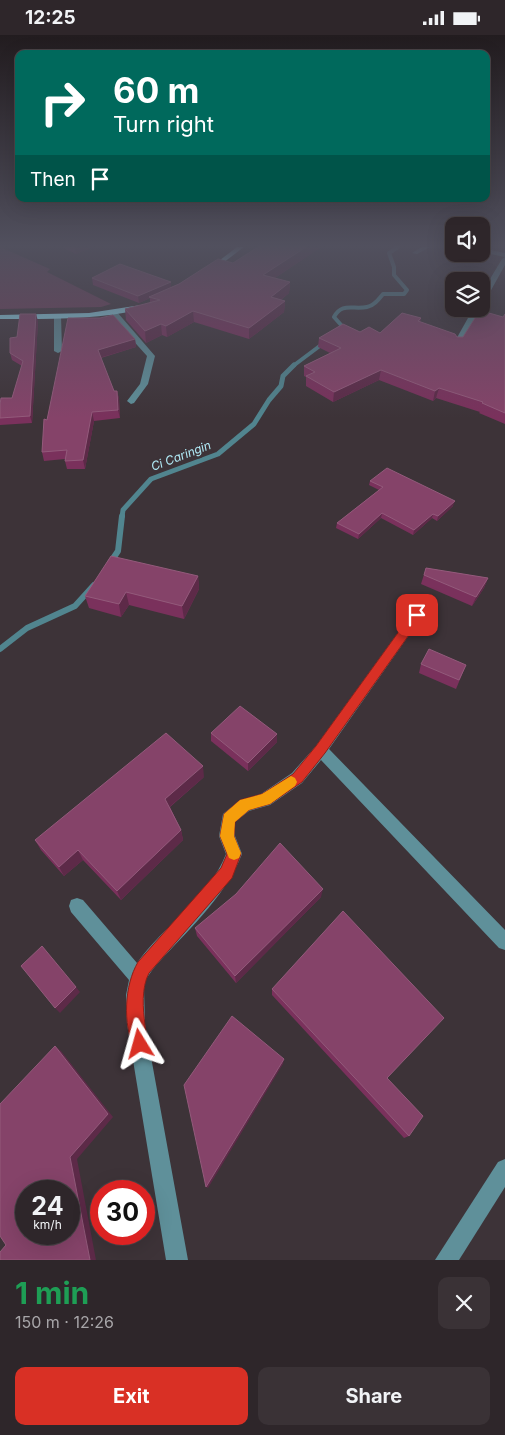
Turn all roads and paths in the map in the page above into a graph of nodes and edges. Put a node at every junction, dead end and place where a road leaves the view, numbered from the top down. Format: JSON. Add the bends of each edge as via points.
{"nodes":[{"id":1,"x":149,"y":304,"type":"edge"},
{"id":2,"x":114,"y":315,"type":"junction"},
{"id":3,"x":57,"y":316,"type":"junction"},
{"id":4,"x":0,"y":317,"type":"edge"},
{"id":5,"x":473,"y":317,"type":"edge"},
{"id":6,"x":458,"y":343,"type":"edge"},
{"id":7,"x":58,"y":351,"type":"dead end"},
{"id":8,"x":131,"y":401,"type":"dead end"},
{"id":9,"x":417,"y":615,"type":"dead end"},
{"id":10,"x":321,"y":749,"type":"junction"},
{"id":11,"x":77,"y":906,"type":"dead end"},
{"id":12,"x":505,"y":941,"type":"edge"},
{"id":13,"x":138,"y":978,"type":"junction"},
{"id":14,"x":505,"y":1169,"type":"edge"},
{"id":15,"x":177,"y":1260,"type":"edge"},
{"id":16,"x":446,"y":1260,"type":"edge"}],
"edges":[{"from":1,"to":2,"type":"main road"},
{"from":2,"to":3,"type":"main road"},
{"from":2,"to":8,"type":"street","via":[[151,356],[144,384]]},
{"from":3,"to":4,"type":"main road"},
{"from":3,"to":7,"type":"street"},
{"from":5,"to":6,"type":"street"},
{"from":9,"to":10,"type":"street"},
{"from":10,"to":12,"type":"street"},
{"from":10,"to":13,"type":"street","via":[[297,778],[265,800],[245,805],[228,819],[227,836],[234,854],[226,873]]},
{"from":11,"to":13,"type":"street"},
{"from":13,"to":15,"type":"street","via":[[136,1024]]},
{"from":14,"to":16,"type":"street"}]}
